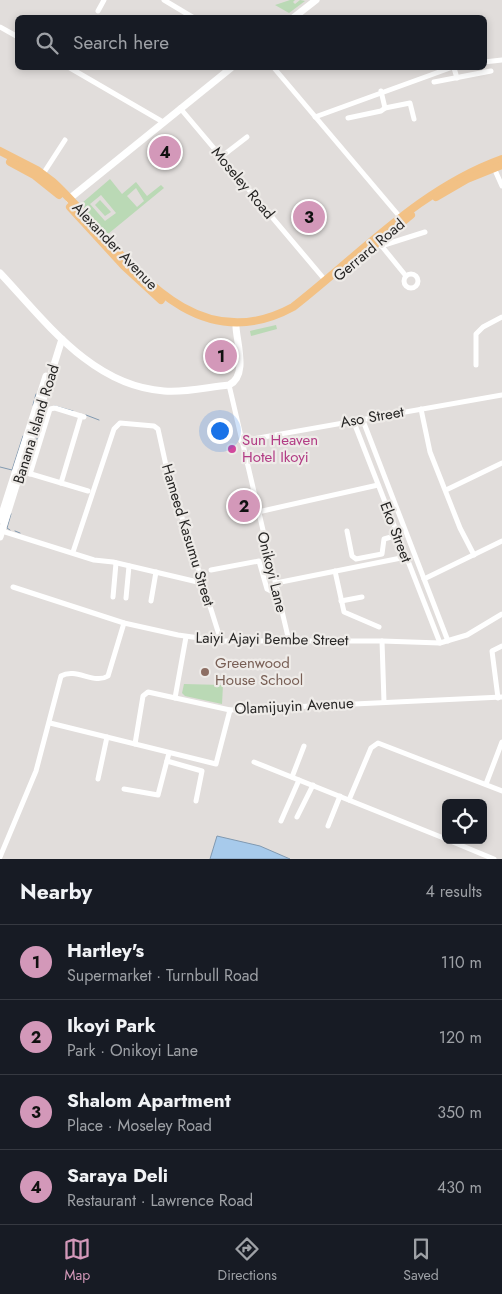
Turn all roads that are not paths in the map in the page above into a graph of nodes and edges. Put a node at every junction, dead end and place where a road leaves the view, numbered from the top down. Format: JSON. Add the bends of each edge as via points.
{"nodes":[{"id":1,"x":104,"y":0,"type":"edge"},
{"id":2,"x":164,"y":0,"type":"edge"},
{"id":3,"x":308,"y":0,"type":"edge"},
{"id":4,"x":316,"y":0,"type":"edge"},
{"id":5,"x":302,"y":10,"type":"junction"},
{"id":6,"x":98,"y":11,"type":"dead end"},
{"id":7,"x":189,"y":15,"type":"edge"},
{"id":8,"x":296,"y":15,"type":"edge"},
{"id":9,"x":0,"y":27,"type":"edge"},
{"id":10,"x":15,"y":35,"type":"edge"},
{"id":11,"x":502,"y":60,"type":"edge"},
{"id":12,"x":487,"y":62,"type":"edge"},
{"id":13,"x":73,"y":70,"type":"edge"},
{"id":14,"x":228,"y":70,"type":"edge"},
{"id":15,"x":276,"y":70,"type":"edge"},
{"id":16,"x":446,"y":70,"type":"edge"},
{"id":17,"x":453,"y":70,"type":"edge"},
{"id":18,"x":491,"y":71,"type":"dead end"},
{"id":19,"x":457,"y":78,"type":"junction"},
{"id":20,"x":434,"y":82,"type":"dead end"},
{"id":21,"x":380,"y":91,"type":"junction"},
{"id":22,"x":180,"y":108,"type":"junction"},
{"id":23,"x":385,"y":108,"type":"junction"},
{"id":24,"x":315,"y":117,"type":"junction"},
{"id":25,"x":348,"y":118,"type":"dead end"},
{"id":26,"x":414,"y":119,"type":"dead end"},
{"id":27,"x":163,"y":122,"type":"junction"},
{"id":28,"x":247,"y":137,"type":"dead end"},
{"id":29,"x":65,"y":140,"type":"dead end"},
{"id":30,"x":0,"y":150,"type":"edge"},
{"id":31,"x":0,"y":156,"type":"edge"},
{"id":32,"x":221,"y":157,"type":"junction"},
{"id":33,"x":502,"y":159,"type":"edge"},
{"id":34,"x":498,"y":166,"type":"edge"},
{"id":35,"x":43,"y":174,"type":"junction"},
{"id":36,"x":502,"y":186,"type":"edge"},
{"id":37,"x":69,"y":199,"type":"junction"},
{"id":38,"x":400,"y":217,"type":"junction"},
{"id":39,"x":425,"y":232,"type":"dead end"},
{"id":40,"x":380,"y":244,"type":"junction"},
{"id":41,"x":0,"y":273,"type":"edge"},
{"id":42,"x":406,"y":276,"type":"dead end"},
{"id":43,"x":325,"y":280,"type":"junction"},
{"id":44,"x":502,"y":317,"type":"edge"},
{"id":45,"x":237,"y":324,"type":"junction"},
{"id":46,"x":60,"y":337,"type":"junction"},
{"id":47,"x":476,"y":365,"type":"dead end"},
{"id":48,"x":229,"y":385,"type":"junction"},
{"id":49,"x":502,"y":395,"type":"edge"},
{"id":50,"x":420,"y":409,"type":"junction"},
{"id":51,"x":362,"y":418,"type":"junction"},
{"id":52,"x":354,"y":420,"type":"junction"},
{"id":53,"x":241,"y":441,"type":"junction"},
{"id":54,"x":502,"y":463,"type":"edge"},
{"id":55,"x":21,"y":470,"type":"junction"},
{"id":56,"x":30,"y":474,"type":"junction"},
{"id":57,"x":61,"y":483,"type":"junction"},
{"id":58,"x":378,"y":485,"type":"junction"},
{"id":59,"x":446,"y":490,"type":"junction"},
{"id":60,"x":88,"y":491,"type":"dead end"},
{"id":61,"x":258,"y":512,"type":"junction"},
{"id":62,"x":0,"y":520,"type":"edge"},
{"id":63,"x":347,"y":531,"type":"dead end"},
{"id":64,"x":1,"y":534,"type":"edge"},
{"id":65,"x":398,"y":535,"type":"junction"},
{"id":66,"x":502,"y":541,"type":"edge"},
{"id":67,"x":73,"y":552,"type":"junction"},
{"id":68,"x":474,"y":555,"type":"junction"},
{"id":69,"x":406,"y":557,"type":"junction"},
{"id":70,"x":116,"y":563,"type":"junction"},
{"id":71,"x":129,"y":566,"type":"junction"},
{"id":72,"x":210,"y":570,"type":"dead end"},
{"id":73,"x":156,"y":572,"type":"junction"},
{"id":74,"x":335,"y":572,"type":"junction"},
{"id":75,"x":424,"y":579,"type":"junction"},
{"id":76,"x":202,"y":583,"type":"junction"},
{"id":77,"x":276,"y":586,"type":"junction"},
{"id":78,"x":13,"y":587,"type":"dead end"},
{"id":79,"x":113,"y":597,"type":"dead end"},
{"id":80,"x":362,"y":597,"type":"dead end"},
{"id":81,"x":126,"y":598,"type":"dead end"},
{"id":82,"x":151,"y":601,"type":"dead end"},
{"id":83,"x":341,"y":601,"type":"junction"},
{"id":84,"x":502,"y":614,"type":"edge"},
{"id":85,"x":124,"y":623,"type":"junction"},
{"id":86,"x":379,"y":627,"type":"dead end"},
{"id":87,"x":186,"y":637,"type":"junction"},
{"id":88,"x":382,"y":640,"type":"junction"},
{"id":89,"x":221,"y":641,"type":"junction"},
{"id":90,"x":289,"y":641,"type":"junction"},
{"id":91,"x":448,"y":641,"type":"junction"},
{"id":92,"x":440,"y":643,"type":"junction"},
{"id":93,"x":502,"y":646,"type":"edge"},
{"id":94,"x":175,"y":698,"type":"junction"},
{"id":95,"x":500,"y":698,"type":"edge"},
{"id":96,"x":384,"y":702,"type":"junction"},
{"id":97,"x":230,"y":710,"type":"junction"},
{"id":98,"x":50,"y":723,"type":"junction"},
{"id":99,"x":107,"y":737,"type":"junction"},
{"id":100,"x":502,"y":742,"type":"edge"},
{"id":101,"x":135,"y":744,"type":"junction"},
{"id":102,"x":304,"y":746,"type":"dead end"},
{"id":103,"x":169,"y":753,"type":"junction"},
{"id":104,"x":167,"y":761,"type":"junction"},
{"id":105,"x":254,"y":762,"type":"dead end"},
{"id":106,"x":292,"y":777,"type":"junction"},
{"id":107,"x":98,"y":779,"type":"dead end"},
{"id":108,"x":299,"y":780,"type":"junction"},
{"id":109,"x":486,"y":784,"type":"junction"},
{"id":110,"x":313,"y":785,"type":"junction"},
{"id":111,"x":124,"y":789,"type":"dead end"},
{"id":112,"x":502,"y":791,"type":"edge"},
{"id":113,"x":340,"y":796,"type":"junction"},
{"id":114,"x":349,"y":800,"type":"junction"},
{"id":115,"x":196,"y":801,"type":"dead end"},
{"id":116,"x":296,"y":817,"type":"dead end"},
{"id":117,"x":281,"y":821,"type":"dead end"},
{"id":118,"x":328,"y":826,"type":"dead end"},
{"id":119,"x":442,"y":838,"type":"edge"},
{"id":120,"x":457,"y":844,"type":"edge"},
{"id":121,"x":1,"y":856,"type":"edge"},
{"id":122,"x":494,"y":859,"type":"edge"}],
"edges":[{"from":1,"to":6,"type":"street"},
{"from":2,"to":7,"type":"street"},
{"from":3,"to":5,"type":"street"},
{"from":4,"to":5,"type":"street"},
{"from":5,"to":8,"type":"street"},
{"from":9,"to":10,"type":"street"},
{"from":11,"to":12,"type":"street"},
{"from":13,"to":27,"type":"street"},
{"from":14,"to":22,"type":"street"},
{"from":15,"to":24,"type":"street"},
{"from":16,"to":21,"type":"street"},
{"from":17,"to":19,"type":"street"},
{"from":18,"to":19,"type":"street"},
{"from":19,"to":20,"type":"street"},
{"from":21,"to":23,"type":"street"},
{"from":21,"to":24,"type":"street"},
{"from":22,"to":27,"type":"street"},
{"from":22,"to":32,"type":"street","name":"Moseley Road"},
{"from":23,"to":25,"type":"street"},
{"from":23,"to":26,"type":"street","via":[[410,103]]},
{"from":24,"to":38,"type":"street"},
{"from":27,"to":37,"type":"street"},
{"from":28,"to":32,"type":"street"},
{"from":29,"to":35,"type":"street"},
{"from":30,"to":35,"type":"main road","name":"Alexander Avenue"},
{"from":31,"to":45,"type":"main road","name":"Alexander Avenue","via":[[55,191],[124,266],[160,299],[192,317]]},
{"from":32,"to":43,"type":"street","name":"Moseley Road"},
{"from":33,"to":38,"type":"main road","via":[[453,181]]},
{"from":34,"to":36,"type":"street"},
{"from":34,"to":40,"type":"main road","name":"Gerrard Road","via":[[442,193]]},
{"from":35,"to":37,"type":"main road","name":"Alexander Avenue"},
{"from":37,"to":45,"type":"main road","name":"Alexander Avenue","via":[[162,295],[195,314]]},
{"from":38,"to":43,"type":"main road"},
{"from":39,"to":40,"type":"street"},
{"from":40,"to":42,"type":"street"},
{"from":40,"to":45,"type":"main road","name":"Gerrard Road","via":[[291,313],[265,324]]},
{"from":41,"to":46,"type":"street"},
{"from":43,"to":45,"type":"main road","via":[[283,312]]},
{"from":44,"to":47,"type":"street","via":[[476,334]]},
{"from":45,"to":48,"type":"street","via":[[240,373]]},
{"from":46,"to":48,"type":"street","via":[[102,372],[136,386],[166,392]]},
{"from":46,"to":55,"type":"street","name":"Banana Island Road"},
{"from":46,"to":62,"type":"street","name":"Banana Island Road"},
{"from":48,"to":53,"type":"street","name":"Onikoyi Lane"},
{"from":49,"to":50,"type":"street","name":"Aso Street"},
{"from":50,"to":51,"type":"street","name":"Aso Street"},
{"from":50,"to":59,"type":"street","via":[[430,452]]},
{"from":51,"to":52,"type":"street","name":"Aso Street"},
{"from":51,"to":75,"type":"street","name":"Eko Street"},
{"from":52,"to":53,"type":"street","name":"Aso Street"},
{"from":52,"to":58,"type":"street","name":"Eko Street"},
{"from":53,"to":61,"type":"street","name":"Onikoyi Lane"},
{"from":54,"to":59,"type":"street"},
{"from":55,"to":56,"type":"street"},
{"from":55,"to":64,"type":"street","name":"Banana Island Road"},
{"from":56,"to":57,"type":"street"},
{"from":56,"to":57,"type":"street","via":[[50,409],[55,408],[82,417]]},
{"from":57,"to":60,"type":"street"},
{"from":58,"to":61,"type":"street"},
{"from":58,"to":65,"type":"street","name":"Eko Street"},
{"from":59,"to":68,"type":"street"},
{"from":61,"to":77,"type":"street","name":"Onikoyi Lane"},
{"from":63,"to":65,"type":"street","via":[[352,556],[356,559],[382,554],[384,539]]},
{"from":64,"to":67,"type":"street"},
{"from":65,"to":69,"type":"street","name":"Eko Street"},
{"from":66,"to":68,"type":"street"},
{"from":67,"to":70,"type":"street","via":[[94,560]]},
{"from":67,"to":76,"type":"street","name":"Hameed Kasumu Street","via":[[114,429],[120,423],[151,425],[158,429],[167,470]]},
{"from":68,"to":75,"type":"street"},
{"from":69,"to":74,"type":"street"},
{"from":69,"to":92,"type":"street","name":"Eko Street"},
{"from":70,"to":71,"type":"street"},
{"from":70,"to":79,"type":"street"},
{"from":71,"to":73,"type":"street"},
{"from":71,"to":81,"type":"street"},
{"from":72,"to":77,"type":"street","via":[[259,561],[267,588],[270,590]]},
{"from":73,"to":76,"type":"street"},
{"from":73,"to":82,"type":"street"},
{"from":74,"to":77,"type":"street"},
{"from":74,"to":83,"type":"street"},
{"from":75,"to":91,"type":"street","name":"Eko Street"},
{"from":76,"to":89,"type":"street","name":"Hameed Kasumu Street"},
{"from":77,"to":90,"type":"street","name":"Onikoyi Lane"},
{"from":78,"to":85,"type":"street","name":"Laiyi Ajayi Bembe Street"},
{"from":80,"to":83,"type":"street"},
{"from":83,"to":86,"type":"street","via":[[345,613]]},
{"from":84,"to":91,"type":"street","name":"Laiyi Ajayi Bembe Street","via":[[466,635]]},
{"from":85,"to":87,"type":"street","name":"Laiyi Ajayi Bembe Street"},
{"from":85,"to":98,"type":"street","via":[[108,676],[99,678],[69,672],[61,676]]},
{"from":87,"to":89,"type":"street","name":"Laiyi Ajayi Bembe Street"},
{"from":87,"to":94,"type":"street"},
{"from":88,"to":90,"type":"street","name":"Laiyi Ajayi Bembe Street"},
{"from":88,"to":92,"type":"street","name":"Laiyi Ajayi Bembe Street"},
{"from":88,"to":96,"type":"street"},
{"from":89,"to":90,"type":"street","name":"Laiyi Ajayi Bembe Street"},
{"from":91,"to":92,"type":"street","name":"Laiyi Ajayi Bembe Street"},
{"from":93,"to":95,"type":"street","via":[[492,651]]},
{"from":94,"to":97,"type":"street","name":"Olamijuyin Avenue"},
{"from":94,"to":101,"type":"street","name":"Olamijuyin Avenue","via":[[151,692],[144,694]]},
{"from":95,"to":96,"type":"street","name":"Olamijuyin Avenue"},
{"from":96,"to":97,"type":"street","name":"Olamijuyin Avenue"},
{"from":97,"to":103,"type":"street","via":[[216,764]]},
{"from":98,"to":99,"type":"street"},
{"from":98,"to":121,"type":"street","via":[[28,793]]},
{"from":99,"to":101,"type":"street"},
{"from":99,"to":107,"type":"street"},
{"from":100,"to":109,"type":"street"},
{"from":101,"to":103,"type":"street"},
{"from":102,"to":106,"type":"street"},
{"from":103,"to":104,"type":"street"},
{"from":104,"to":111,"type":"street","via":[[158,795]]},
{"from":104,"to":115,"type":"street","via":[[202,771]]},
{"from":105,"to":106,"type":"street"},
{"from":106,"to":108,"type":"street"},
{"from":108,"to":110,"type":"street"},
{"from":108,"to":117,"type":"street"},
{"from":109,"to":112,"type":"street"},
{"from":109,"to":114,"type":"street","via":[[378,743],[371,748]]},
{"from":110,"to":113,"type":"street"},
{"from":110,"to":116,"type":"street"},
{"from":113,"to":114,"type":"street"},
{"from":113,"to":118,"type":"street"},
{"from":114,"to":119,"type":"street"},
{"from":120,"to":122,"type":"street"}]}
